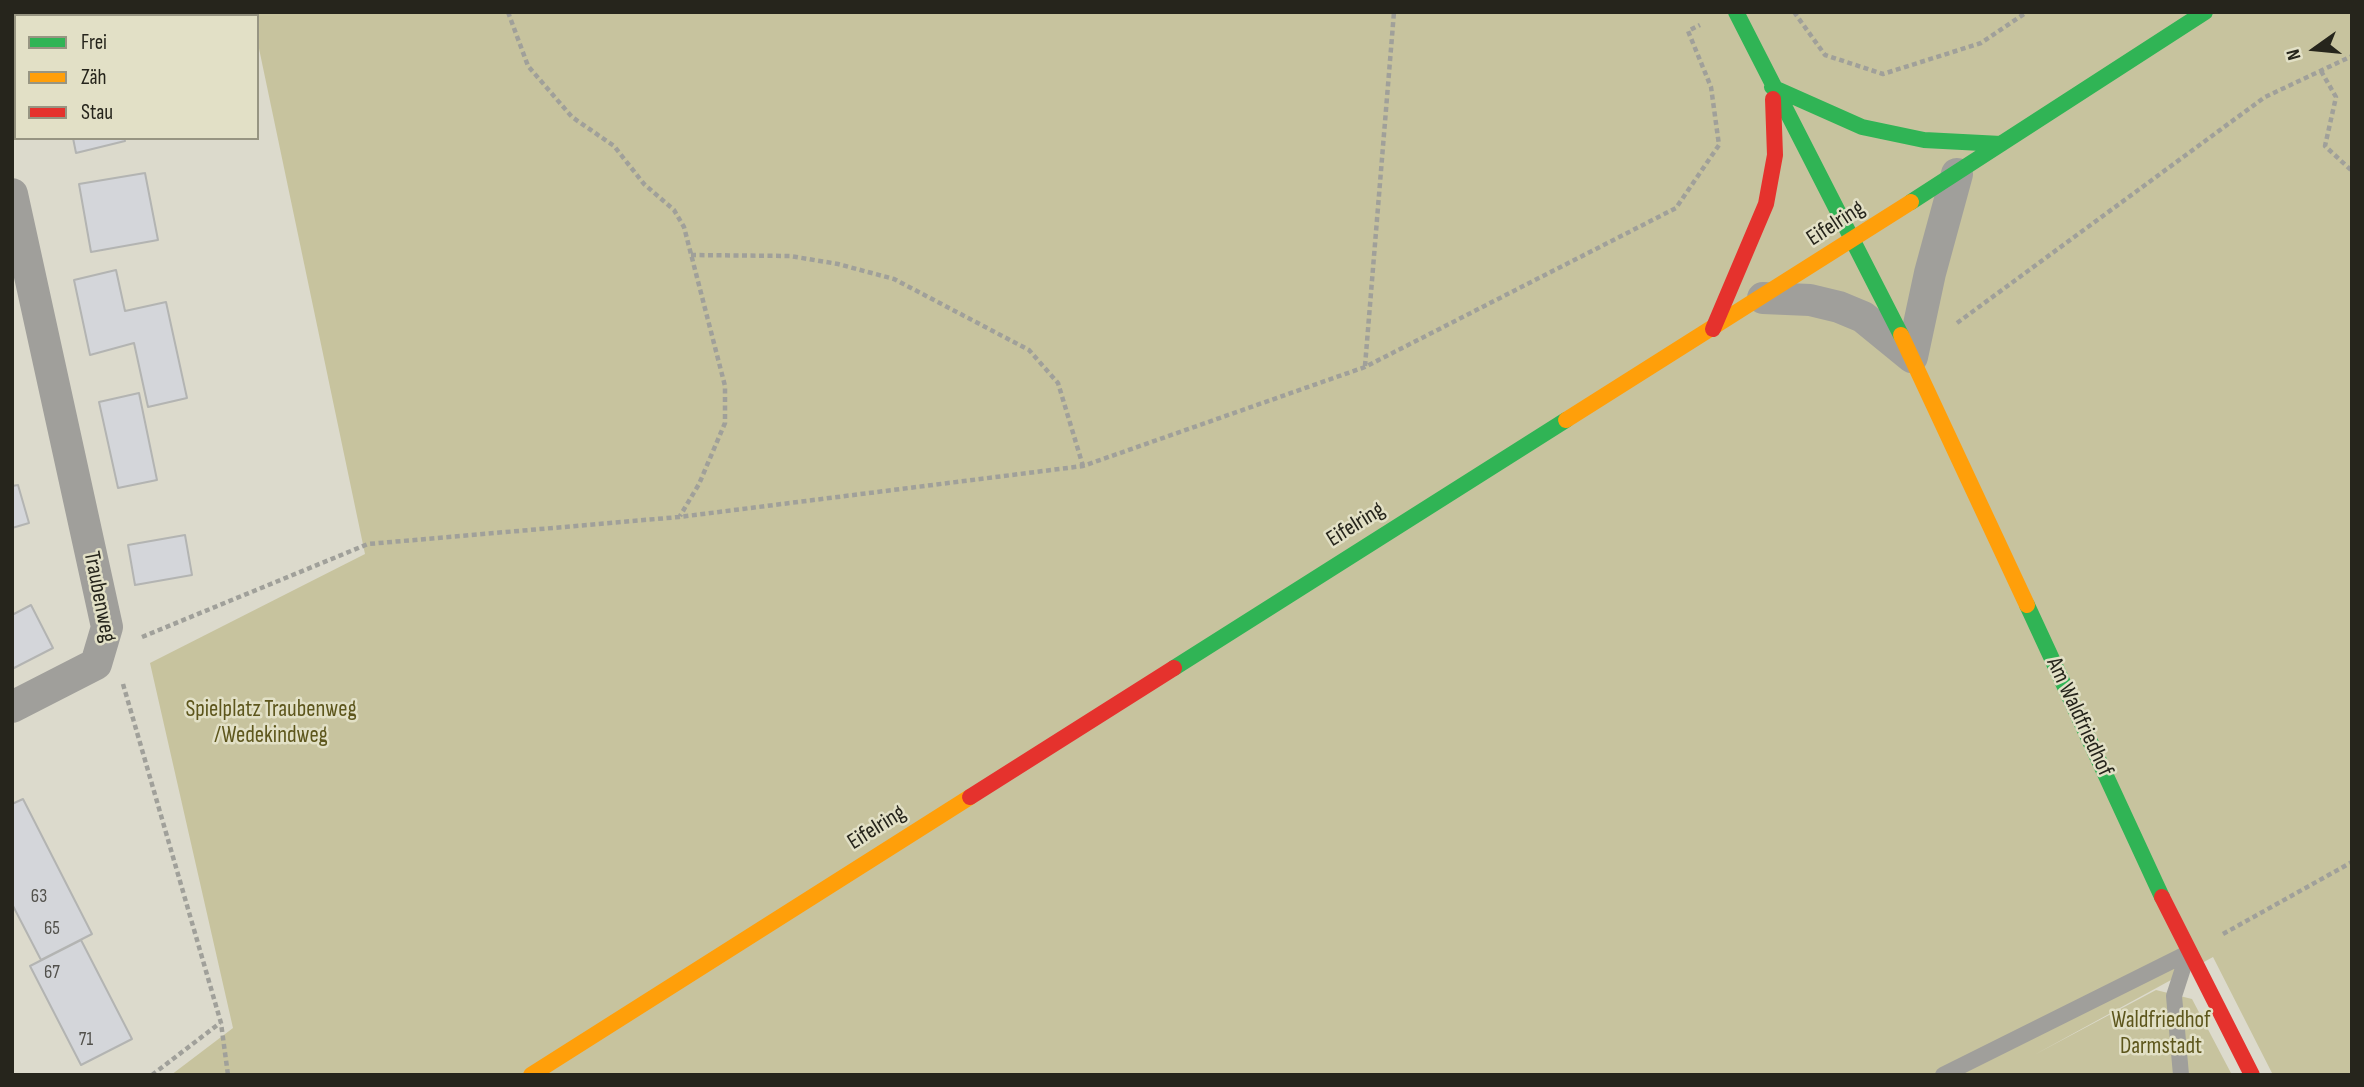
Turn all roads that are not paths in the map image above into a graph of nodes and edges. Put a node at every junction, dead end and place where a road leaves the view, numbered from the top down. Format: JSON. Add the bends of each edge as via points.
{"nodes":[{"id":1,"x":1736,"y":12,"type":"edge"},
{"id":2,"x":2205,"y":12,"type":"edge"},
{"id":3,"x":1772,"y":87,"type":"junction"},
{"id":4,"x":2001,"y":144,"type":"junction"},
{"id":5,"x":1957,"y":174,"type":"junction"},
{"id":6,"x":12,"y":194,"type":"edge"},
{"id":7,"x":1851,"y":242,"type":"junction"},
{"id":8,"x":1763,"y":298,"type":"junction"},
{"id":9,"x":1713,"y":329,"type":"junction"},
{"id":10,"x":1912,"y":357,"type":"junction"},
{"id":11,"x":12,"y":707,"type":"edge"},
{"id":12,"x":2188,"y":953,"type":"junction"},
{"id":13,"x":531,"y":1075,"type":"edge"},
{"id":14,"x":1943,"y":1075,"type":"edge"},
{"id":15,"x":2181,"y":1075,"type":"edge"},
{"id":16,"x":2252,"y":1075,"type":"edge"}],
"edges":[{"from":1,"to":3,"type":"main road","name":"Am Waldfriedhof"},
{"from":2,"to":4,"type":"main road","name":"Eifelring"},
{"from":3,"to":4,"type":"main road","via":[[1862,127],[1924,140]]},
{"from":3,"to":7,"type":"main road","name":"Am Waldfriedhof"},
{"from":3,"to":9,"type":"main road","via":[[1775,155],[1766,204]]},
{"from":4,"to":5,"type":"main road","name":"Eifelring"},
{"from":5,"to":7,"type":"main road","name":"Eifelring"},
{"from":5,"to":10,"type":"street"},
{"from":6,"to":11,"type":"street","name":"Traubenweg","via":[[107,627],[96,664]]},
{"from":7,"to":8,"type":"main road","name":"Eifelring"},
{"from":7,"to":10,"type":"main road","name":"Am Waldfriedhof"},
{"from":8,"to":9,"type":"main road","name":"Eifelring"},
{"from":8,"to":10,"type":"street","name":"Am Waldfriedhof","via":[[1810,300],[1851,312]]},
{"from":9,"to":13,"type":"main road","name":"Eifelring"},
{"from":10,"to":12,"type":"main road","name":"Am Waldfriedhof"},
{"from":12,"to":14,"type":"lane"},
{"from":12,"to":15,"type":"lane","via":[[2174,996]]},
{"from":12,"to":16,"type":"main road","name":"Am Waldfriedhof"}]}
